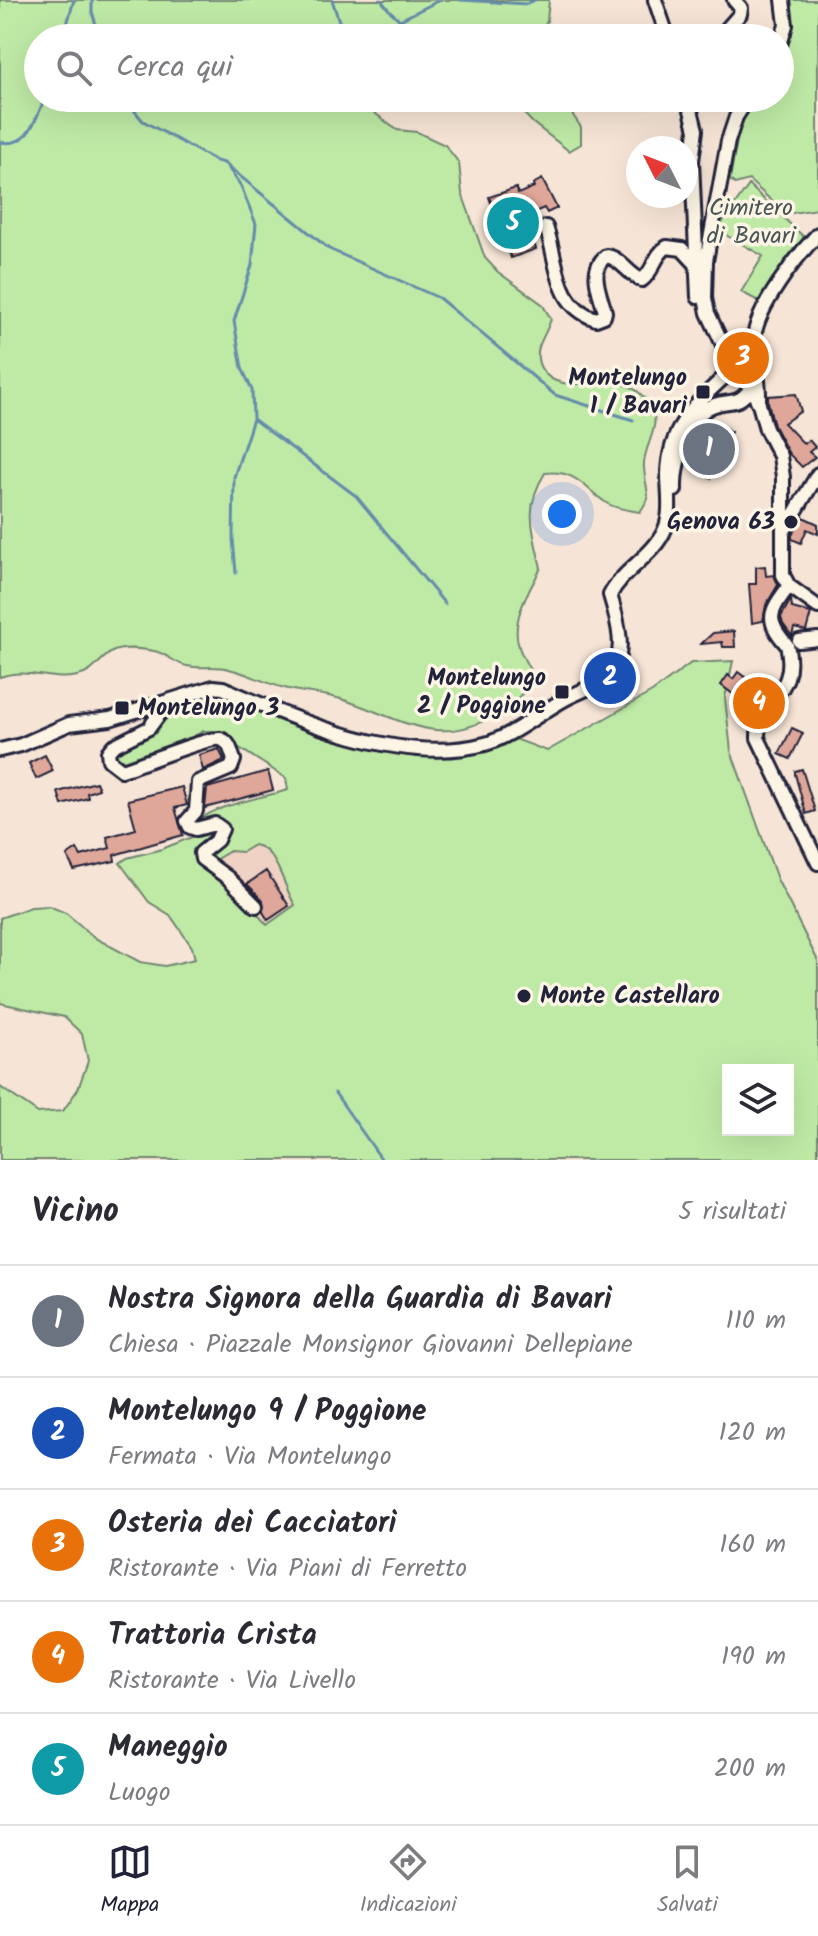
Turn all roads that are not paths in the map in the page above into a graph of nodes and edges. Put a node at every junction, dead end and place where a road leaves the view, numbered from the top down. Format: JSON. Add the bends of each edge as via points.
{"nodes":[{"id":1,"x":655,"y":0,"type":"edge"},
{"id":2,"x":734,"y":0,"type":"edge"},
{"id":3,"x":783,"y":0,"type":"edge"},
{"id":4,"x":663,"y":24,"type":"edge"},
{"id":5,"x":731,"y":24,"type":"edge"},
{"id":6,"x":786,"y":24,"type":"edge"},
{"id":7,"x":692,"y":112,"type":"edge"},
{"id":8,"x":739,"y":112,"type":"edge"},
{"id":9,"x":546,"y":227,"type":"dead end"},
{"id":10,"x":818,"y":234,"type":"edge"},
{"id":11,"x":696,"y":264,"type":"junction"},
{"id":12,"x":708,"y":313,"type":"junction"},
{"id":13,"x":734,"y":368,"type":"junction"},
{"id":14,"x":751,"y":388,"type":"junction"},
{"id":15,"x":759,"y":404,"type":"junction"},
{"id":16,"x":818,"y":474,"type":"edge"},
{"id":17,"x":665,"y":530,"type":"junction"},
{"id":18,"x":784,"y":531,"type":"junction"},
{"id":19,"x":789,"y":586,"type":"junction"},
{"id":20,"x":813,"y":603,"type":"edge"},
{"id":21,"x":818,"y":639,"type":"edge"},
{"id":22,"x":799,"y":641,"type":"dead end"},
{"id":23,"x":169,"y":701,"type":"junction"},
{"id":24,"x":0,"y":750,"type":"edge"},
{"id":25,"x":818,"y":863,"type":"edge"},
{"id":26,"x":256,"y":906,"type":"dead end"}],
"edges":[{"from":1,"to":4,"type":"street"},
{"from":2,"to":5,"type":"street","via":[[741,8]]},
{"from":3,"to":6,"type":"street"},
{"from":7,"to":11,"type":"street"},
{"from":8,"to":12,"type":"street","via":[[728,141],[706,261]]},
{"from":9,"to":11,"type":"street","via":[[563,291],[571,305],[596,319],[605,312],[595,270],[606,256],[642,280],[667,247],[682,249]]},
{"from":10,"to":15,"type":"street","via":[[758,320],[754,360]]},
{"from":11,"to":12,"type":"street","via":[[698,299]]},
{"from":12,"to":13,"type":"street"},
{"from":13,"to":14,"type":"street"},
{"from":13,"to":17,"type":"street","via":[[693,406],[676,434]]},
{"from":14,"to":15,"type":"street"},
{"from":14,"to":17,"type":"street","via":[[737,402],[712,405],[695,421],[678,457],[676,518]]},
{"from":15,"to":18,"type":"street","via":[[782,466]]},
{"from":16,"to":18,"type":"street"},
{"from":17,"to":23,"type":"street","via":[[610,595],[619,623],[619,651],[608,676],[489,743],[429,751],[347,737],[223,688]]},
{"from":18,"to":19,"type":"street","via":[[783,575]]},
{"from":19,"to":20,"type":"street"},
{"from":19,"to":25,"type":"street","via":[[772,610],[774,631],[789,651],[788,677],[761,720],[758,738]]},
{"from":21,"to":22,"type":"street"},
{"from":23,"to":24,"type":"street","via":[[110,719],[69,724]]},
{"from":23,"to":26,"type":"street","via":[[149,728],[113,746],[109,760],[122,770],[204,741],[226,743],[234,760],[231,768],[198,782],[196,811],[187,821],[196,829],[215,824],[222,829],[201,853],[202,859]]}]}
